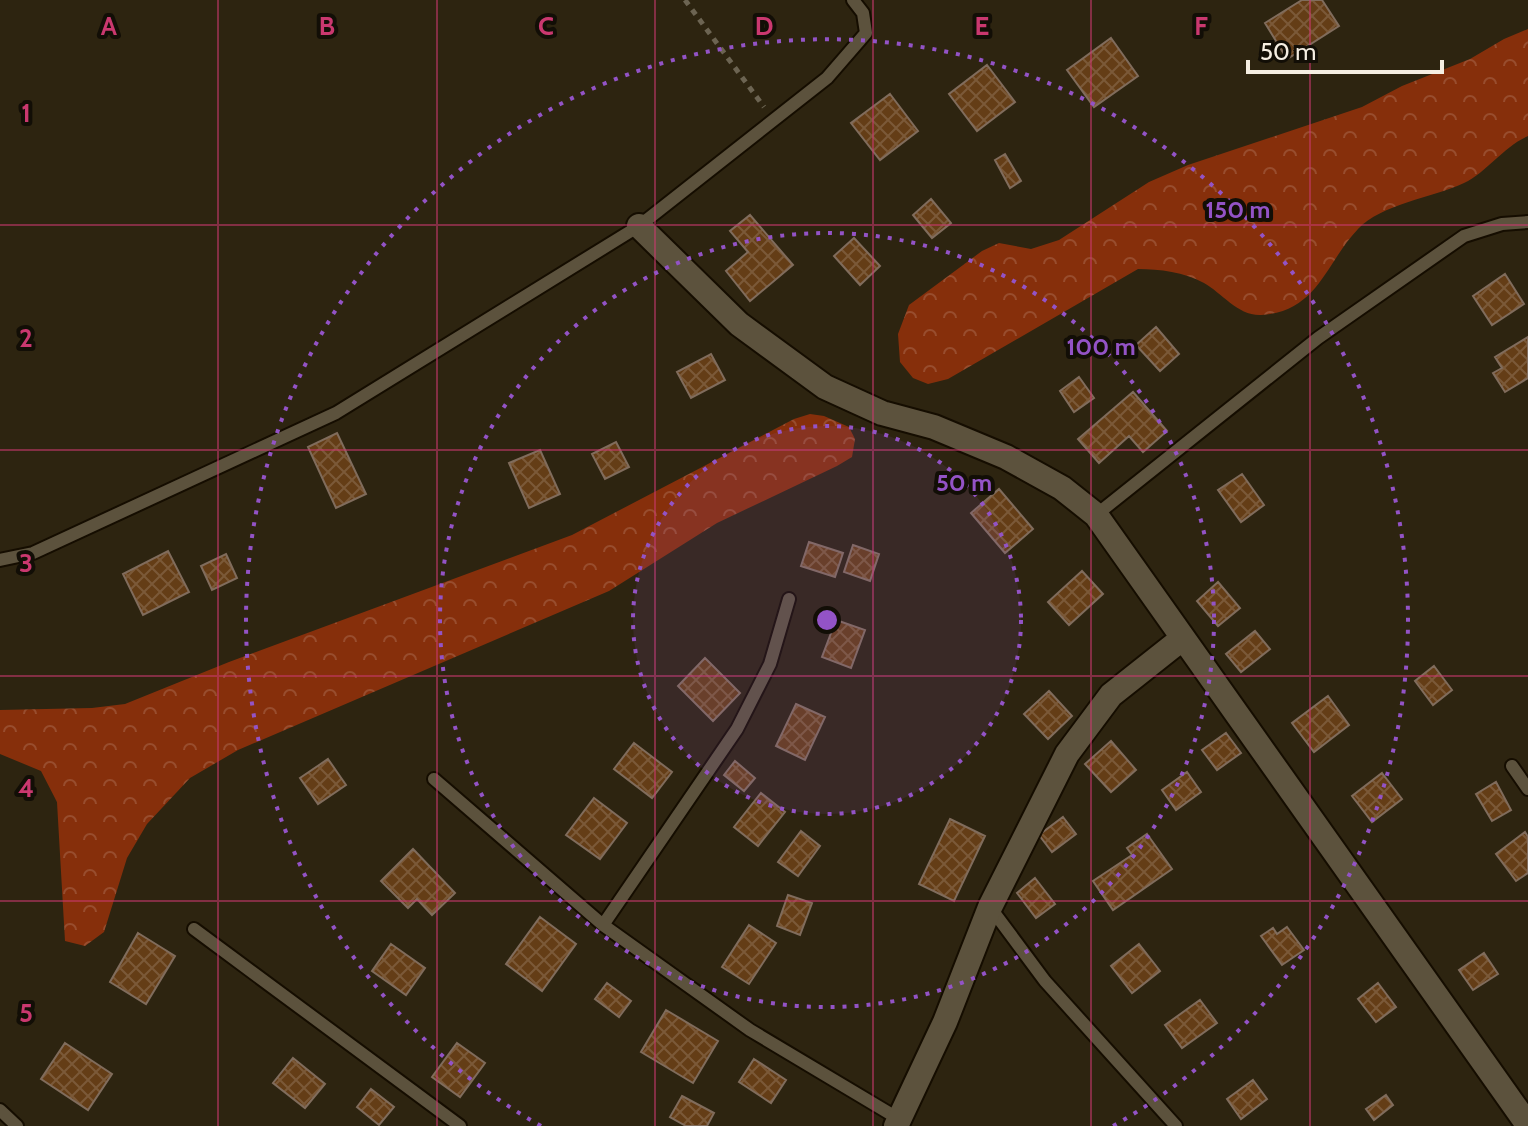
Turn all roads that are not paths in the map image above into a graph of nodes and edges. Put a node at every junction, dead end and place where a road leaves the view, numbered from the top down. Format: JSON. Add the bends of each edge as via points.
{"nodes":[{"id":1,"x":853,"y":0,"type":"edge"},
{"id":2,"x":1528,"y":222,"type":"edge"},
{"id":3,"x":639,"y":226,"type":"junction"},
{"id":4,"x":1096,"y":515,"type":"junction"},
{"id":5,"x":0,"y":560,"type":"edge"},
{"id":6,"x":789,"y":599,"type":"dead end"},
{"id":7,"x":1183,"y":638,"type":"junction"},
{"id":8,"x":1512,"y":766,"type":"dead end"},
{"id":9,"x":434,"y":779,"type":"dead end"},
{"id":10,"x":1528,"y":789,"type":"edge"},
{"id":11,"x":990,"y":907,"type":"junction"},
{"id":12,"x":603,"y":925,"type":"junction"},
{"id":13,"x":194,"y":929,"type":"dead end"},
{"id":14,"x":0,"y":1110,"type":"edge"},
{"id":15,"x":897,"y":1122,"type":"edge"},
{"id":16,"x":1528,"y":1125,"type":"edge"},
{"id":17,"x":17,"y":1126,"type":"edge"},
{"id":18,"x":460,"y":1126,"type":"edge"},
{"id":19,"x":1176,"y":1126,"type":"edge"}],
"edges":[{"from":1,"to":3,"type":"lane","via":[[863,13],[866,33],[827,78]]},
{"from":2,"to":4,"type":"lane","via":[[1464,236],[1318,338]]},
{"from":3,"to":4,"type":"street","via":[[739,324],[825,387],[1006,457],[1062,488]]},
{"from":3,"to":5,"type":"lane","via":[[336,413],[33,553]]},
{"from":4,"to":7,"type":"street"},
{"from":6,"to":12,"type":"lane","via":[[770,664],[737,729]]},
{"from":7,"to":11,"type":"street","via":[[1111,695],[1067,754]]},
{"from":7,"to":16,"type":"street"},
{"from":8,"to":10,"type":"lane"},
{"from":9,"to":12,"type":"lane"},
{"from":11,"to":15,"type":"street","via":[[945,1022]]},
{"from":11,"to":19,"type":"lane","via":[[1045,981]]},
{"from":12,"to":15,"type":"lane","via":[[750,1030]]},
{"from":13,"to":18,"type":"lane"},
{"from":14,"to":17,"type":"lane"}]}
